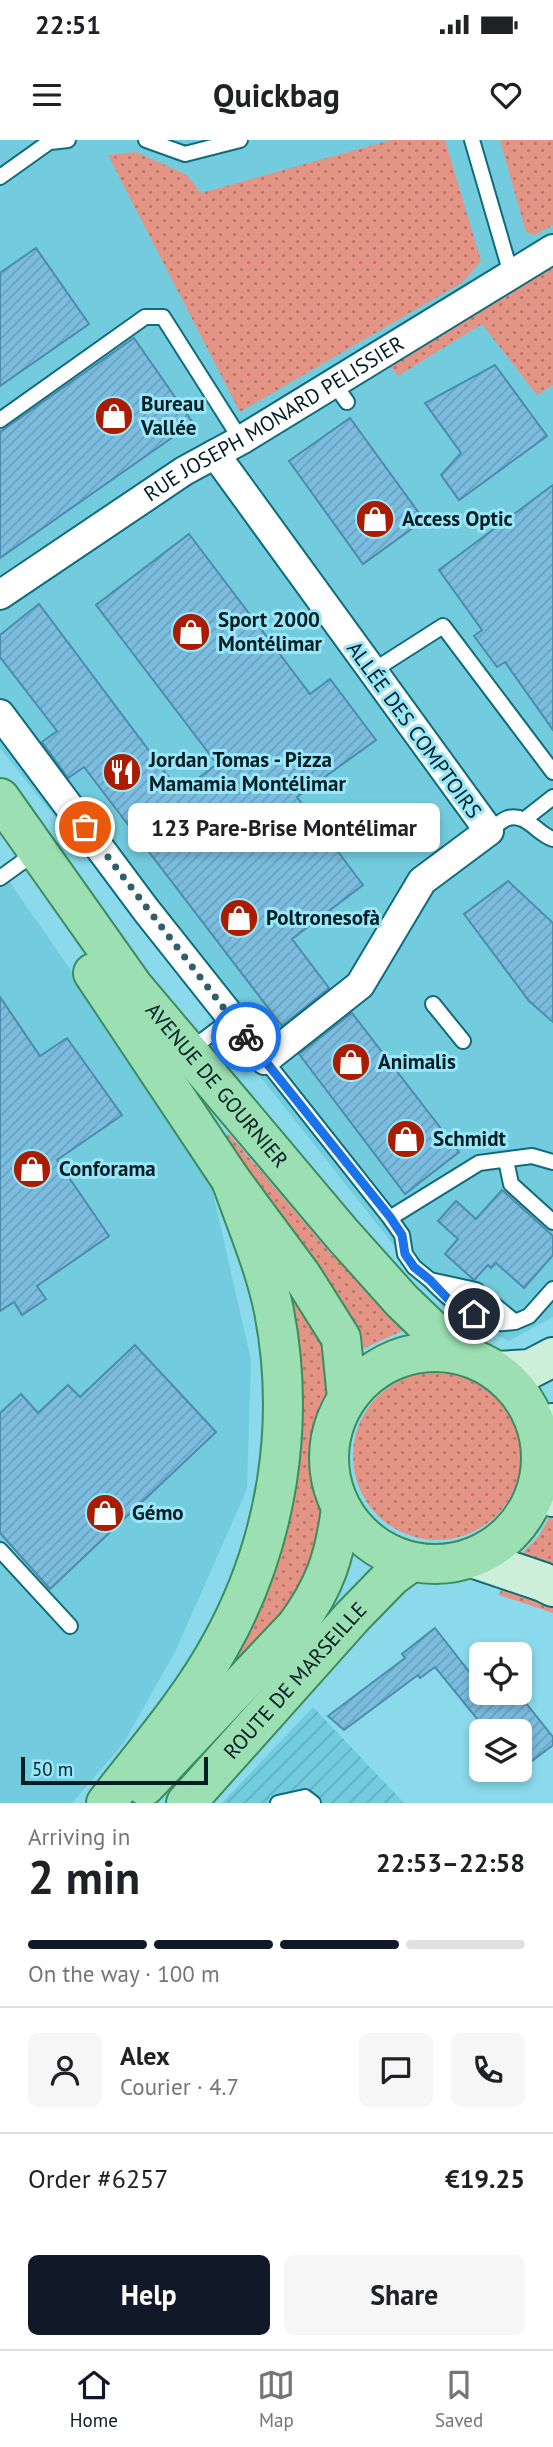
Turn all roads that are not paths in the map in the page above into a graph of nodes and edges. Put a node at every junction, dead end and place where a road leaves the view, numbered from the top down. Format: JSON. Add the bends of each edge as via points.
{"nodes":[{"id":1,"x":68,"y":140,"type":"edge"},
{"id":2,"x":146,"y":140,"type":"edge"},
{"id":3,"x":240,"y":140,"type":"edge"},
{"id":4,"x":472,"y":140,"type":"edge"},
{"id":5,"x":51,"y":141,"type":"edge"},
{"id":6,"x":0,"y":177,"type":"edge"},
{"id":7,"x":553,"y":249,"type":"edge"},
{"id":8,"x":511,"y":274,"type":"junction"},
{"id":9,"x":0,"y":420,"type":"edge"},
{"id":10,"x":241,"y":440,"type":"junction"},
{"id":11,"x":215,"y":454,"type":"junction"},
{"id":12,"x":0,"y":595,"type":"edge"},
{"id":13,"x":371,"y":672,"type":"junction"},
{"id":14,"x":0,"y":714,"type":"edge"},
{"id":15,"x":553,"y":772,"type":"edge"},
{"id":16,"x":553,"y":797,"type":"edge"},
{"id":17,"x":0,"y":798,"type":"edge"},
{"id":18,"x":525,"y":819,"type":"junction"},
{"id":19,"x":489,"y":831,"type":"junction"},
{"id":20,"x":553,"y":839,"type":"edge"},
{"id":21,"x":14,"y":858,"type":"edge"},
{"id":22,"x":433,"y":1004,"type":"dead end"},
{"id":23,"x":230,"y":1018,"type":"junction"},
{"id":24,"x":463,"y":1041,"type":"dead end"},
{"id":25,"x":188,"y":1052,"type":"junction"},
{"id":26,"x":265,"y":1060,"type":"junction"},
{"id":27,"x":190,"y":1119,"type":"junction"},
{"id":28,"x":506,"y":1160,"type":"junction"},
{"id":29,"x":553,"y":1162,"type":"edge"},
{"id":30,"x":231,"y":1180,"type":"junction"},
{"id":31,"x":390,"y":1217,"type":"junction"},
{"id":32,"x":553,"y":1222,"type":"edge"},
{"id":33,"x":342,"y":1234,"type":"junction"},
{"id":34,"x":430,"y":1280,"type":"junction"},
{"id":35,"x":553,"y":1289,"type":"edge"},
{"id":36,"x":515,"y":1322,"type":"junction"},
{"id":37,"x":456,"y":1353,"type":"junction"},
{"id":38,"x":553,"y":1357,"type":"edge"},
{"id":39,"x":496,"y":1371,"type":"junction"},
{"id":40,"x":347,"y":1398,"type":"junction"},
{"id":41,"x":547,"y":1458,"type":"edge"},
{"id":42,"x":341,"y":1508,"type":"junction"},
{"id":43,"x":0,"y":1550,"type":"edge"},
{"id":44,"x":472,"y":1558,"type":"junction"},
{"id":45,"x":411,"y":1562,"type":"junction"},
{"id":46,"x":553,"y":1587,"type":"edge"},
{"id":47,"x":70,"y":1626,"type":"dead end"},
{"id":48,"x":106,"y":1803,"type":"edge"},
{"id":49,"x":128,"y":1803,"type":"edge"},
{"id":50,"x":186,"y":1803,"type":"edge"},
{"id":51,"x":278,"y":1803,"type":"edge"},
{"id":52,"x":313,"y":1803,"type":"edge"}],
"edges":[{"from":1,"to":5,"type":"lane"},
{"from":2,"to":3,"type":"lane","via":[[185,154]]},
{"from":4,"to":8,"type":"lane"},
{"from":5,"to":6,"type":"lane"},
{"from":7,"to":8,"type":"street","name":"RUE JOSEPH MONARD PELISSIER"},
{"from":8,"to":10,"type":"street","name":"RUE JOSEPH MONARD PELISSIER","via":[[340,392]]},
{"from":9,"to":10,"type":"lane","via":[[145,317],[163,317]]},
{"from":10,"to":11,"type":"street","name":"RUE JOSEPH MONARD PELISSIER"},
{"from":11,"to":12,"type":"street","name":"RUE JOSEPH MONARD PELISSIER"},
{"from":11,"to":13,"type":"street","name":"ALLÉE DES COMPTOIRS"},
{"from":13,"to":15,"type":"lane","via":[[443,626]]},
{"from":13,"to":19,"type":"street","name":"ALLÉE DES COMPTOIRS"},
{"from":14,"to":23,"type":"street"},
{"from":16,"to":18,"type":"lane"},
{"from":17,"to":21,"type":"main road","name":"AVENUE DE GOURNIER"},
{"from":18,"to":19,"type":"lane","via":[[508,818]]},
{"from":18,"to":20,"type":"lane"},
{"from":19,"to":26,"type":"street","name":"ALLÉE DES COMPTOIRS","via":[[422,881],[360,985]]},
{"from":21,"to":25,"type":"main road","name":"AVENUE DE GOURNIER"},
{"from":21,"to":27,"type":"main road","name":"AVENUE DE GOURNIER"},
{"from":22,"to":24,"type":"lane"},
{"from":23,"to":25,"type":"lane"},
{"from":23,"to":26,"type":"street"},
{"from":25,"to":33,"type":"main road","name":"AVENUE DE GOURNIER"},
{"from":26,"to":31,"type":"lane"},
{"from":27,"to":30,"type":"main road","name":"AVENUE DE GOURNIER"},
{"from":27,"to":33,"type":"main road","via":[[206,1114],[230,1124],[322,1227]]},
{"from":28,"to":29,"type":"lane","via":[[532,1156]]},
{"from":28,"to":31,"type":"lane","via":[[479,1163]]},
{"from":28,"to":32,"type":"lane","via":[[511,1184]]},
{"from":30,"to":40,"type":"main road","name":"AVENUE DE GOURNIER","via":[[341,1338]]},
{"from":30,"to":48,"type":"main road","via":[[260,1258],[282,1365],[280,1463],[274,1506],[257,1565],[221,1644]]},
{"from":31,"to":34,"type":"lane","via":[[402,1235],[405,1254]]},
{"from":33,"to":37,"type":"main road","name":"AVENUE DE GOURNIER"},
{"from":34,"to":36,"type":"lane","via":[[476,1290]]},
{"from":34,"to":36,"type":"lane","via":[[448,1299],[474,1314],[496,1323]]},
{"from":35,"to":36,"type":"lane","via":[[529,1316]]},
{"from":37,"to":39,"type":"main road"},
{"from":37,"to":40,"type":"main road","via":[[425,1352],[395,1359],[368,1375]]},
{"from":38,"to":39,"type":"main road","via":[[530,1369]]},
{"from":39,"to":41,"type":"main road","via":[[517,1390],[532,1413]]},
{"from":40,"to":42,"type":"main road","via":[[334,1425],[329,1454],[332,1484]]},
{"from":41,"to":44,"type":"main road","via":[[533,1502],[518,1526],[497,1545]]},
{"from":42,"to":45,"type":"main road","via":[[364,1536]]},
{"from":42,"to":49,"type":"main road","via":[[336,1546],[313,1602],[296,1626]]},
{"from":43,"to":47,"type":"lane"},
{"from":44,"to":45,"type":"main road","via":[[447,1564]]},
{"from":44,"to":46,"type":"main road"},
{"from":45,"to":50,"type":"main road","name":"ROUTE DE MARSEILLE","via":[[354,1616]]},
{"from":51,"to":52,"type":"lane","via":[[305,1797]]}]}
